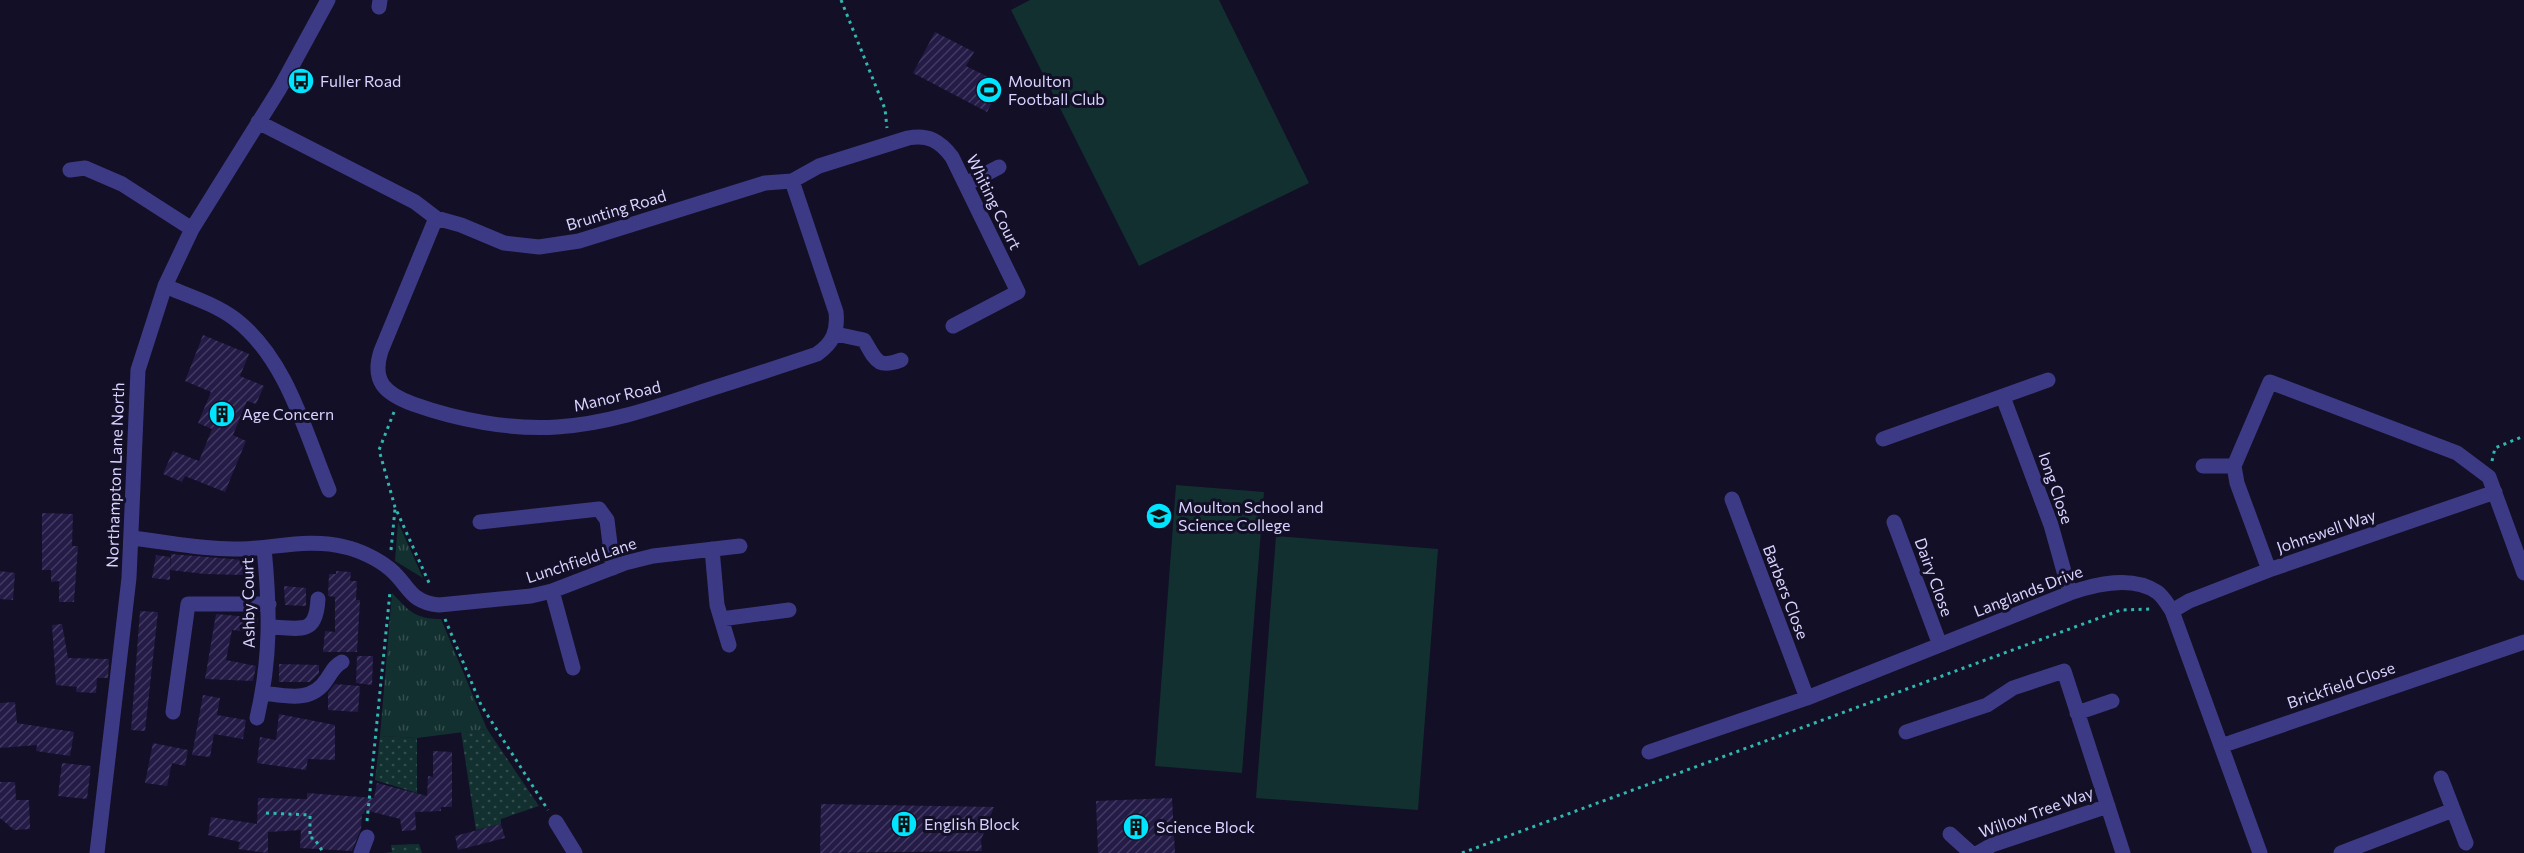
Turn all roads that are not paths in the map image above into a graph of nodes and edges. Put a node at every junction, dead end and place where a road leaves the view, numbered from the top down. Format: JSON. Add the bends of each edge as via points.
{"nodes":[{"id":1,"x":328,"y":0,"type":"edge"},
{"id":2,"x":258,"y":122,"type":"junction"},
{"id":3,"x":999,"y":167,"type":"dead end"},
{"id":4,"x":70,"y":170,"type":"dead end"},
{"id":5,"x":792,"y":181,"type":"junction"},
{"id":6,"x":966,"y":184,"type":"junction"},
{"id":7,"x":436,"y":218,"type":"junction"},
{"id":8,"x":192,"y":229,"type":"junction"},
{"id":9,"x":165,"y":286,"type":"junction"},
{"id":10,"x":953,"y":326,"type":"dead end"},
{"id":11,"x":836,"y":334,"type":"junction"},
{"id":12,"x":901,"y":360,"type":"dead end"},
{"id":13,"x":2048,"y":380,"type":"dead end"},
{"id":14,"x":2003,"y":397,"type":"junction"},
{"id":15,"x":1883,"y":438,"type":"dead end"},
{"id":16,"x":2204,"y":466,"type":"dead end"},
{"id":17,"x":2235,"y":466,"type":"junction"},
{"id":18,"x":329,"y":490,"type":"dead end"},
{"id":19,"x":2495,"y":492,"type":"junction"},
{"id":20,"x":1732,"y":499,"type":"dead end"},
{"id":21,"x":480,"y":522,"type":"dead end"},
{"id":22,"x":1894,"y":522,"type":"dead end"},
{"id":23,"x":132,"y":538,"type":"junction"},
{"id":24,"x":740,"y":546,"type":"dead end"},
{"id":25,"x":264,"y":548,"type":"junction"},
{"id":26,"x":712,"y":549,"type":"junction"},
{"id":27,"x":614,"y":568,"type":"junction"},
{"id":28,"x":2269,"y":570,"type":"junction"},
{"id":29,"x":2524,"y":573,"type":"edge"},
{"id":30,"x":552,"y":591,"type":"junction"},
{"id":31,"x":2070,"y":593,"type":"junction"},
{"id":32,"x":318,"y":599,"type":"dead end"},
{"id":33,"x":269,"y":604,"type":"junction"},
{"id":34,"x":789,"y":610,"type":"dead end"},
{"id":35,"x":2172,"y":610,"type":"junction"},
{"id":36,"x":721,"y":619,"type":"junction"},
{"id":37,"x":270,"y":627,"type":"junction"},
{"id":38,"x":2524,"y":642,"type":"edge"},
{"id":39,"x":729,"y":645,"type":"dead end"},
{"id":40,"x":1940,"y":645,"type":"junction"},
{"id":41,"x":342,"y":662,"type":"dead end"},
{"id":42,"x":573,"y":668,"type":"dead end"},
{"id":43,"x":263,"y":693,"type":"junction"},
{"id":44,"x":1807,"y":698,"type":"junction"},
{"id":45,"x":2112,"y":701,"type":"dead end"},
{"id":46,"x":174,"y":712,"type":"dead end"},
{"id":47,"x":2078,"y":712,"type":"junction"},
{"id":48,"x":257,"y":718,"type":"dead end"},
{"id":49,"x":1906,"y":732,"type":"dead end"},
{"id":50,"x":2221,"y":746,"type":"junction"},
{"id":51,"x":1650,"y":752,"type":"dead end"},
{"id":52,"x":2441,"y":778,"type":"dead end"},
{"id":53,"x":2108,"y":806,"type":"junction"},
{"id":54,"x":2453,"y":810,"type":"junction"},
{"id":55,"x":556,"y":822,"type":"road end"},
{"id":56,"x":1950,"y":834,"type":"dead end"},
{"id":57,"x":367,"y":837,"type":"road end"},
{"id":58,"x":2466,"y":843,"type":"dead end"},
{"id":59,"x":98,"y":853,"type":"edge"},
{"id":60,"x":362,"y":853,"type":"edge"},
{"id":61,"x":575,"y":853,"type":"edge"},
{"id":62,"x":1971,"y":853,"type":"edge"},
{"id":63,"x":1978,"y":853,"type":"edge"},
{"id":64,"x":2123,"y":853,"type":"edge"},
{"id":65,"x":2260,"y":853,"type":"edge"},
{"id":66,"x":2341,"y":853,"type":"edge"}],
"edges":[{"from":1,"to":2,"type":"street","name":"Northampton Lane North"},
{"from":2,"to":7,"type":"street","name":"Brunting Road","via":[[415,202]]},
{"from":2,"to":8,"type":"street","name":"Northampton Lane North"},
{"from":3,"to":6,"type":"street"},
{"from":4,"to":8,"type":"street","via":[[85,168],[122,184]]},
{"from":5,"to":6,"type":"street","name":"Whiting Court","via":[[819,166],[919,136],[944,146]]},
{"from":5,"to":7,"type":"street","name":"Brunting Road","via":[[765,183],[579,242],[556,245],[504,243]]},
{"from":5,"to":11,"type":"street","via":[[836,312]]},
{"from":6,"to":10,"type":"street","name":"Whiting Court","via":[[1018,292]]},
{"from":7,"to":11,"type":"street","name":"Manor Road","via":[[378,360],[377,371],[388,393],[430,410],[527,427],[612,419],[817,354]]},
{"from":8,"to":9,"type":"street","name":"Northampton Lane North"},
{"from":9,"to":18,"type":"street","via":[[209,304],[236,320],[255,339],[281,375]]},
{"from":9,"to":23,"type":"street","name":"Northampton Lane North","via":[[138,370]]},
{"from":11,"to":12,"type":"street","via":[[864,340],[880,363],[887,366]]},
{"from":13,"to":14,"type":"street"},
{"from":14,"to":15,"type":"street"},
{"from":14,"to":31,"type":"street","name":"long Close","via":[[2051,525]]},
{"from":16,"to":17,"type":"street"},
{"from":17,"to":19,"type":"street","via":[[2270,382],[2457,453],[2489,477]]},
{"from":17,"to":28,"type":"street","via":[[2237,483]]},
{"from":19,"to":28,"type":"street","name":"Johnswell Way"},
{"from":19,"to":29,"type":"street"},
{"from":20,"to":44,"type":"street","name":"Barbers Close"},
{"from":21,"to":27,"type":"street","via":[[599,509],[607,520]]},
{"from":22,"to":40,"type":"street","name":"Dairy Close"},
{"from":23,"to":25,"type":"street","name":"Lunchfield Lane","via":[[211,548]]},
{"from":23,"to":59,"type":"street","name":"Northampton Lane North"},
{"from":24,"to":26,"type":"street","name":"Lunchfield Lane"},
{"from":25,"to":30,"type":"street","name":"Lunchfield Lane","via":[[316,542],[349,548],[390,569],[416,599],[439,605]]},
{"from":25,"to":33,"type":"street","name":"Ashby Court"},
{"from":26,"to":27,"type":"street","name":"Lunchfield Lane","via":[[653,556]]},
{"from":26,"to":36,"type":"street"},
{"from":27,"to":30,"type":"street","name":"Lunchfield Lane"},
{"from":28,"to":35,"type":"street","name":"Johnswell Way"},
{"from":30,"to":42,"type":"street"},
{"from":31,"to":35,"type":"street","name":"Langlands Drive","via":[[2098,584],[2136,584],[2158,592]]},
{"from":31,"to":40,"type":"street","name":"Langlands Drive"},
{"from":32,"to":37,"type":"street","via":[[312,625]]},
{"from":33,"to":37,"type":"street","name":"Ashby Court"},
{"from":33,"to":46,"type":"street","via":[[188,604]]},
{"from":34,"to":36,"type":"street"},
{"from":35,"to":50,"type":"street","name":"Langlands Drive"},
{"from":36,"to":39,"type":"street"},
{"from":37,"to":43,"type":"street","name":"Ashby Court"},
{"from":38,"to":50,"type":"street","name":"Brickfield Close"},
{"from":40,"to":44,"type":"street","name":"Langlands Drive"},
{"from":41,"to":43,"type":"street","via":[[335,665],[321,688],[308,696]]},
{"from":43,"to":48,"type":"street","name":"Ashby Court"},
{"from":44,"to":51,"type":"street","name":"Langlands Drive"},
{"from":45,"to":47,"type":"street"},
{"from":47,"to":49,"type":"street","via":[[2064,671],[2013,688],[1987,705]]},
{"from":47,"to":53,"type":"street"},
{"from":50,"to":65,"type":"street","name":"Langlands Drive"},
{"from":52,"to":54,"type":"street"},
{"from":53,"to":63,"type":"street","name":"Willow Tree Way"},
{"from":53,"to":64,"type":"street"},
{"from":54,"to":58,"type":"street"},
{"from":54,"to":66,"type":"street"},
{"from":55,"to":61,"type":"street"},
{"from":56,"to":62,"type":"street"},
{"from":57,"to":60,"type":"street"}]}
